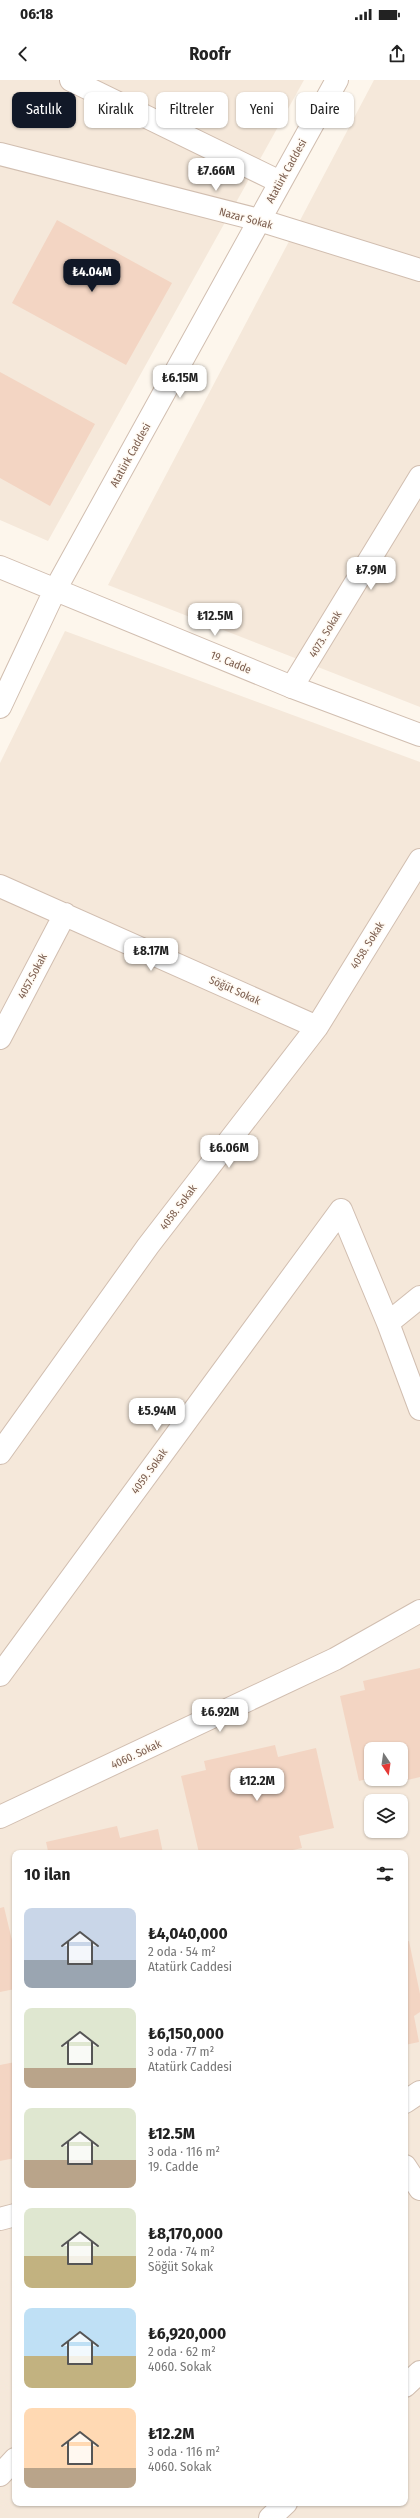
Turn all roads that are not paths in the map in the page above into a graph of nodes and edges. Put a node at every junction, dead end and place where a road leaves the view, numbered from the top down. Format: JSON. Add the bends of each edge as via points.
{"nodes":[{"id":1,"x":71,"y":80,"type":"edge"},
{"id":2,"x":337,"y":80,"type":"edge"},
{"id":3,"x":0,"y":154,"type":"edge"},
{"id":4,"x":280,"y":182,"type":"junction"},
{"id":5,"x":259,"y":220,"type":"junction"},
{"id":6,"x":420,"y":270,"type":"edge"},
{"id":7,"x":420,"y":477,"type":"edge"},
{"id":8,"x":0,"y":568,"type":"edge"},
{"id":9,"x":55,"y":590,"type":"junction"},
{"id":10,"x":292,"y":688,"type":"junction"},
{"id":11,"x":0,"y":707,"type":"edge"},
{"id":12,"x":420,"y":735,"type":"edge"},
{"id":13,"x":420,"y":860,"type":"edge"},
{"id":14,"x":0,"y":886,"type":"edge"},
{"id":15,"x":64,"y":914,"type":"junction"},
{"id":16,"x":316,"y":1027,"type":"junction"},
{"id":17,"x":0,"y":1038,"type":"edge"},
{"id":18,"x":420,"y":1298,"type":"edge"},
{"id":19,"x":388,"y":1323,"type":"junction"},
{"id":20,"x":420,"y":1409,"type":"edge"},
{"id":21,"x":0,"y":1453,"type":"edge"},
{"id":22,"x":420,"y":1611,"type":"edge"},
{"id":23,"x":0,"y":1675,"type":"edge"},
{"id":24,"x":0,"y":1817,"type":"edge"},
{"id":25,"x":420,"y":2092,"type":"edge"},
{"id":26,"x":408,"y":2100,"type":"edge"},
{"id":27,"x":408,"y":2171,"type":"edge"},
{"id":28,"x":420,"y":2189,"type":"edge"},
{"id":29,"x":12,"y":2216,"type":"edge"},
{"id":30,"x":0,"y":2219,"type":"edge"},
{"id":31,"x":420,"y":2372,"type":"edge"},
{"id":32,"x":408,"y":2383,"type":"edge"},
{"id":33,"x":12,"y":2462,"type":"edge"},
{"id":34,"x":0,"y":2475,"type":"edge"},
{"id":35,"x":283,"y":2506,"type":"edge"},
{"id":36,"x":270,"y":2518,"type":"edge"}],
"edges":[{"from":1,"to":4,"type":"street"},
{"from":2,"to":4,"type":"street","name":"Atatürk Caddesi"},
{"from":3,"to":5,"type":"street","name":"Nazar Sokak"},
{"from":4,"to":5,"type":"street","name":"Atatürk Caddesi"},
{"from":5,"to":6,"type":"street","name":"Nazar Sokak"},
{"from":5,"to":9,"type":"street","name":"Atatürk Caddesi"},
{"from":7,"to":10,"type":"street","name":"4073. Sokak"},
{"from":8,"to":9,"type":"street","name":"19. Cadde"},
{"from":9,"to":10,"type":"street","name":"19. Cadde"},
{"from":9,"to":11,"type":"street","name":"Atatürk Caddesi"},
{"from":10,"to":12,"type":"street","name":"19. Cadde"},
{"from":13,"to":16,"type":"street","name":"4058. Sokak"},
{"from":14,"to":15,"type":"street","name":"Söğüt Sokak"},
{"from":15,"to":16,"type":"street","name":"Söğüt Sokak"},
{"from":15,"to":17,"type":"street","name":"4057.Sokak"},
{"from":16,"to":21,"type":"street","name":"4058. Sokak","via":[[148,1246]]},
{"from":18,"to":19,"type":"street"},
{"from":19,"to":20,"type":"street"},
{"from":19,"to":23,"type":"street","name":"4059. Sokak","via":[[341,1210]]},
{"from":22,"to":24,"type":"street","name":"4060. Sokak","via":[[335,1659]]},
{"from":25,"to":26,"type":"street"},
{"from":27,"to":28,"type":"street"},
{"from":29,"to":30,"type":"street"},
{"from":31,"to":32,"type":"street"},
{"from":33,"to":34,"type":"street"},
{"from":35,"to":36,"type":"street"}]}
